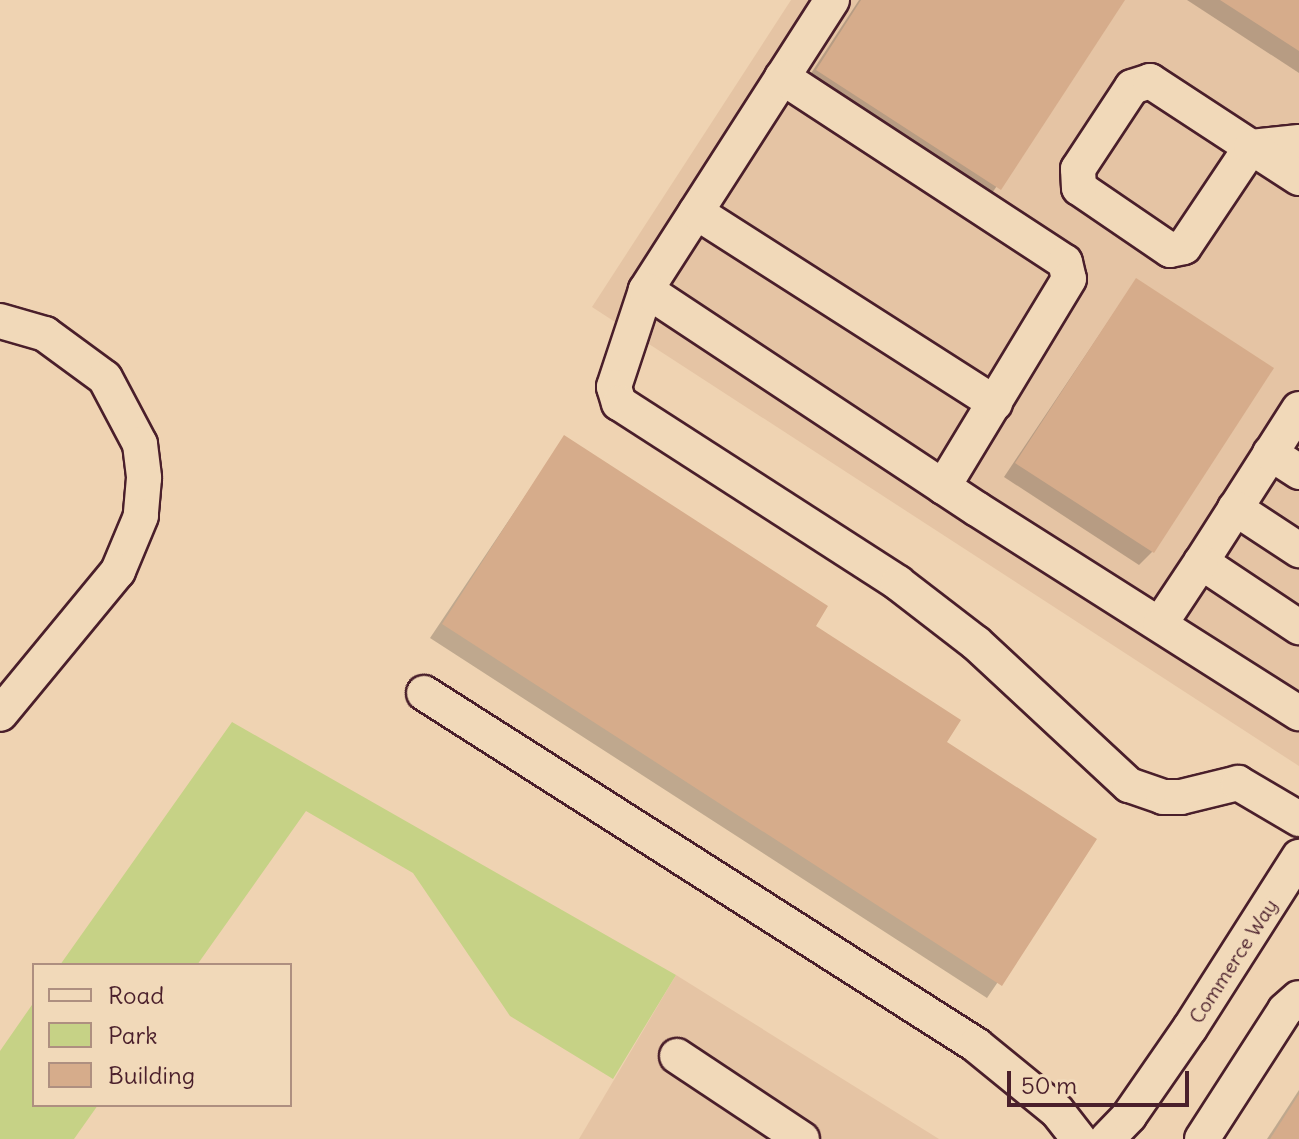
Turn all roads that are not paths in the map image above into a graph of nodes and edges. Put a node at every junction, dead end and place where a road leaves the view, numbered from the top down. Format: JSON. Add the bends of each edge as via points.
{"nodes":[{"id":1,"x":832,"y":0,"type":"edge"},
{"id":2,"x":782,"y":77,"type":"junction"},
{"id":3,"x":1299,"y":142,"type":"edge"},
{"id":4,"x":1251,"y":147,"type":"junction"},
{"id":5,"x":1299,"y":178,"type":"edge"},
{"id":6,"x":696,"y":212,"type":"junction"},
{"id":7,"x":646,"y":290,"type":"junction"},
{"id":8,"x":0,"y":321,"type":"edge"},
{"id":9,"x":995,"y":403,"type":"junction"},
{"id":10,"x":1299,"y":409,"type":"edge"},
{"id":11,"x":1270,"y":453,"type":"junction"},
{"id":12,"x":1299,"y":472,"type":"edge"},
{"id":13,"x":943,"y":487,"type":"junction"},
{"id":14,"x":1235,"y":508,"type":"junction"},
{"id":15,"x":1299,"y":550,"type":"edge"},
{"id":16,"x":1201,"y":562,"type":"junction"},
{"id":17,"x":1160,"y":624,"type":"junction"},
{"id":18,"x":1299,"y":627,"type":"edge"},
{"id":19,"x":424,"y":693,"type":"dead end"},
{"id":20,"x":1299,"y":713,"type":"edge"},
{"id":21,"x":0,"y":714,"type":"edge"},
{"id":22,"x":1299,"y":819,"type":"edge"},
{"id":23,"x":1299,"y":857,"type":"edge"},
{"id":24,"x":1299,"y":998,"type":"edge"},
{"id":25,"x":677,"y":1056,"type":"dead end"},
{"id":26,"x":802,"y":1139,"type":"edge"},
{"id":27,"x":1079,"y":1139,"type":"edge"},
{"id":28,"x":1107,"y":1139,"type":"edge"},
{"id":29,"x":1202,"y":1139,"type":"edge"}],
"edges":[{"from":1,"to":2,"type":"street"},
{"from":2,"to":6,"type":"street"},
{"from":2,"to":9,"type":"street","via":[[1065,262],[1069,279]]},
{"from":3,"to":4,"type":"street"},
{"from":4,"to":4,"type":"street","via":[[1150,81],[1132,87],[1078,169],[1079,188],[1170,250],[1184,247]]},
{"from":4,"to":5,"type":"street"},
{"from":6,"to":7,"type":"street"},
{"from":6,"to":9,"type":"street"},
{"from":7,"to":13,"type":"street"},
{"from":7,"to":22,"type":"street","via":[[614,387],[619,403],[898,583],[976,643],[1129,785],[1163,797],[1181,797],[1238,783]]},
{"from":8,"to":21,"type":"street","via":[[45,334],[105,378],[140,444],[141,516],[102,594]]},
{"from":9,"to":13,"type":"street"},
{"from":10,"to":11,"type":"street"},
{"from":11,"to":12,"type":"street"},
{"from":11,"to":14,"type":"street"},
{"from":13,"to":17,"type":"street"},
{"from":14,"to":15,"type":"street"},
{"from":14,"to":16,"type":"street"},
{"from":16,"to":17,"type":"street"},
{"from":16,"to":18,"type":"street"},
{"from":17,"to":20,"type":"street"},
{"from":19,"to":27,"type":"street","via":[[976,1045],[1057,1111]]},
{"from":23,"to":28,"type":"street","name":"Commerce Way","via":[[1190,1028]]},
{"from":24,"to":29,"type":"street","via":[[1285,1010]]},
{"from":25,"to":26,"type":"street"}]}
